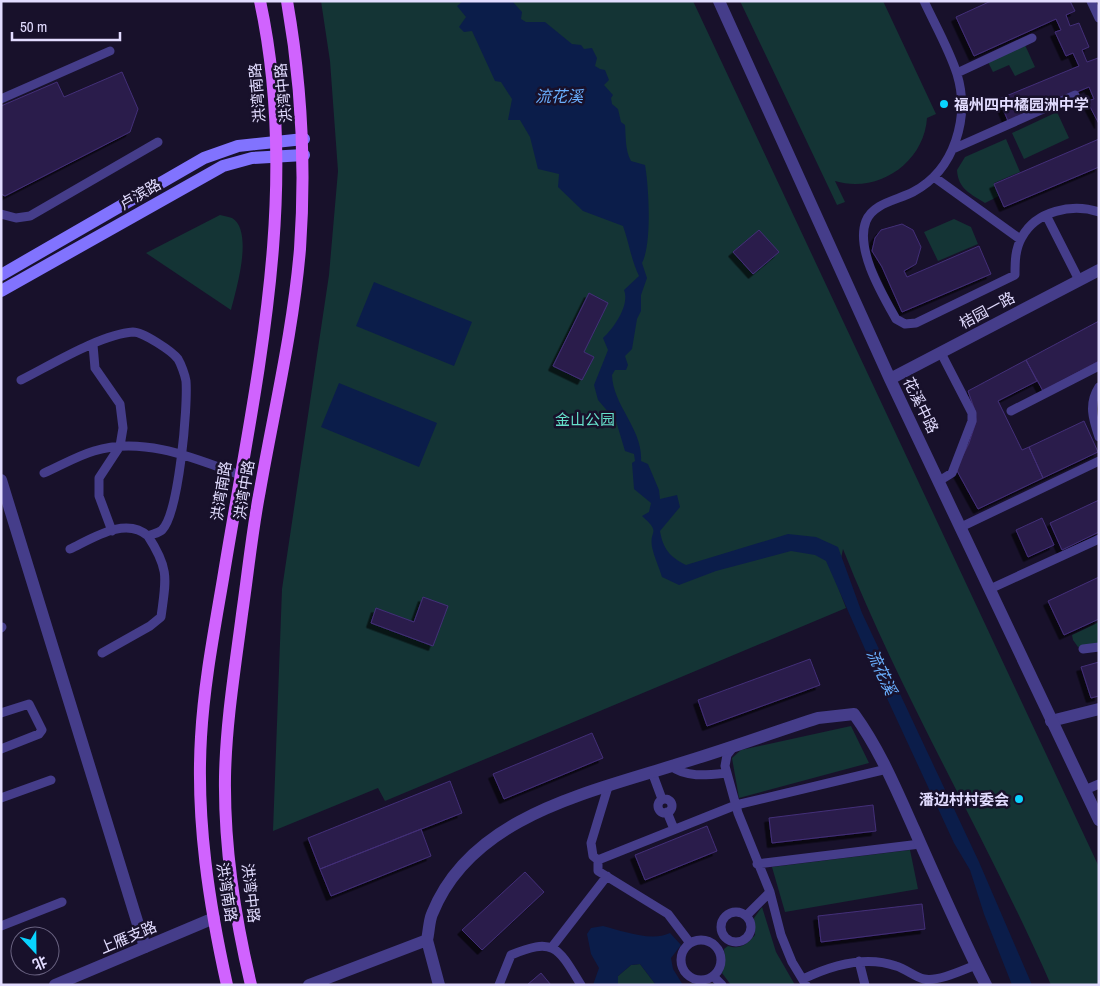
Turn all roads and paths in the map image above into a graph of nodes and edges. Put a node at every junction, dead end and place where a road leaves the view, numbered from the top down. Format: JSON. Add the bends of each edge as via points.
{"nodes":[{"id":1,"x":260,"y":1,"type":"edge"},
{"id":2,"x":287,"y":1,"type":"edge"},
{"id":3,"x":719,"y":1,"type":"edge"},
{"id":4,"x":924,"y":1,"type":"edge"},
{"id":5,"x":1091,"y":1,"type":"edge"},
{"id":6,"x":1099,"y":18,"type":"edge"},
{"id":7,"x":1032,"y":38,"type":"dead end"},
{"id":8,"x":110,"y":51,"type":"dead end"},
{"id":9,"x":957,"y":73,"type":"junction"},
{"id":10,"x":1075,"y":96,"type":"dead end"},
{"id":11,"x":1,"y":99,"type":"edge"},
{"id":12,"x":304,"y":138,"type":"junction"},
{"id":13,"x":277,"y":141,"type":"junction"},
{"id":14,"x":158,"y":142,"type":"dead end"},
{"id":15,"x":952,"y":150,"type":"junction"},
{"id":16,"x":304,"y":155,"type":"junction"},
{"id":17,"x":277,"y":156,"type":"junction"},
{"id":18,"x":934,"y":177,"type":"junction"},
{"id":19,"x":1099,"y":212,"type":"edge"},
{"id":20,"x":1,"y":214,"type":"edge"},
{"id":21,"x":1046,"y":215,"type":"junction"},
{"id":22,"x":1020,"y":239,"type":"junction"},
{"id":23,"x":1099,"y":270,"type":"edge"},
{"id":24,"x":1,"y":274,"type":"edge"},
{"id":25,"x":1078,"y":280,"type":"junction"},
{"id":26,"x":1,"y":291,"type":"edge"},
{"id":27,"x":93,"y":345,"type":"junction"},
{"id":28,"x":941,"y":353,"type":"junction"},
{"id":29,"x":1099,"y":366,"type":"edge"},
{"id":30,"x":890,"y":379,"type":"junction"},
{"id":31,"x":22,"y":380,"type":"dead end"},
{"id":32,"x":1099,"y":388,"type":"edge"},
{"id":33,"x":1012,"y":411,"type":"dead end"},
{"id":34,"x":1099,"y":437,"type":"edge"},
{"id":35,"x":120,"y":446,"type":"junction"},
{"id":36,"x":182,"y":454,"type":"junction"},
{"id":37,"x":1099,"y":461,"type":"edge"},
{"id":38,"x":44,"y":473,"type":"dead end"},
{"id":39,"x":240,"y":475,"type":"junction"},
{"id":40,"x":1,"y":480,"type":"edge"},
{"id":41,"x":939,"y":481,"type":"junction"},
{"id":42,"x":961,"y":526,"type":"junction"},
{"id":43,"x":112,"y":531,"type":"junction"},
{"id":44,"x":148,"y":536,"type":"junction"},
{"id":45,"x":1099,"y":539,"type":"edge"},
{"id":46,"x":70,"y":549,"type":"dead end"},
{"id":47,"x":990,"y":589,"type":"junction"},
{"id":48,"x":1099,"y":647,"type":"edge"},
{"id":49,"x":1084,"y":649,"type":"dead end"},
{"id":50,"x":102,"y":653,"type":"dead end"},
{"id":51,"x":1099,"y":708,"type":"edge"},
{"id":52,"x":1,"y":713,"type":"edge"},
{"id":53,"x":1051,"y":720,"type":"junction"},
{"id":54,"x":734,"y":745,"type":"junction"},
{"id":55,"x":1,"y":749,"type":"edge"},
{"id":56,"x":671,"y":766,"type":"junction"},
{"id":57,"x":887,"y":769,"type":"junction"},
{"id":58,"x":652,"y":772,"type":"junction"},
{"id":59,"x":727,"y":773,"type":"junction"},
{"id":60,"x":51,"y":780,"type":"dead end"},
{"id":61,"x":1099,"y":784,"type":"edge"},
{"id":62,"x":608,"y":787,"type":"junction"},
{"id":63,"x":1085,"y":790,"type":"junction"},
{"id":64,"x":1,"y":798,"type":"edge"},
{"id":65,"x":736,"y":805,"type":"junction"},
{"id":66,"x":1099,"y":820,"type":"edge"},
{"id":67,"x":674,"y":829,"type":"junction"},
{"id":68,"x":920,"y":844,"type":"junction"},
{"id":69,"x":598,"y":860,"type":"junction"},
{"id":70,"x":757,"y":864,"type":"junction"},
{"id":71,"x":607,"y":876,"type":"junction"},
{"id":72,"x":770,"y":892,"type":"junction"},
{"id":73,"x":62,"y":902,"type":"dead end"},
{"id":74,"x":746,"y":916,"type":"junction"},
{"id":75,"x":214,"y":918,"type":"junction"},
{"id":76,"x":1,"y":926,"type":"edge"},
{"id":77,"x":726,"y":939,"type":"junction"},
{"id":78,"x":427,"y":940,"type":"junction"},
{"id":79,"x":690,"y":943,"type":"junction"},
{"id":80,"x":145,"y":947,"type":"junction"},
{"id":81,"x":552,"y":947,"type":"junction"},
{"id":82,"x":718,"y":949,"type":"junction"},
{"id":83,"x":859,"y":962,"type":"junction"},
{"id":84,"x":976,"y":965,"type":"junction"},
{"id":85,"x":714,"y":976,"type":"junction"},
{"id":86,"x":805,"y":982,"type":"edge"},
{"id":87,"x":55,"y":985,"type":"edge"},
{"id":88,"x":227,"y":985,"type":"edge"},
{"id":89,"x":251,"y":985,"type":"edge"},
{"id":90,"x":309,"y":985,"type":"edge"},
{"id":91,"x":439,"y":985,"type":"edge"},
{"id":92,"x":499,"y":985,"type":"edge"},
{"id":93,"x":581,"y":985,"type":"edge"},
{"id":94,"x":722,"y":985,"type":"edge"},
{"id":95,"x":865,"y":985,"type":"edge"},
{"id":96,"x":986,"y":985,"type":"edge"}],
"edges":[{"from":1,"to":13,"type":"main road","name":"洪湾南路","via":[[276,101]]},
{"from":2,"to":12,"type":"main road","name":"洪湾中路"},
{"from":3,"to":30,"type":"street","name":"花溪中路"},
{"from":4,"to":9,"type":"lane"},
{"from":5,"to":6,"type":"lane"},
{"from":7,"to":9,"type":"lane"},
{"from":8,"to":11,"type":"lane"},
{"from":9,"to":15,"type":"lane","via":[[959,130]]},
{"from":10,"to":15,"type":"lane"},
{"from":12,"to":13,"type":"main road"},
{"from":12,"to":16,"type":"main road","name":"洪湾中路"},
{"from":13,"to":17,"type":"main road","name":"洪湾南路"},
{"from":13,"to":24,"type":"main road","via":[[224,150],[204,158]]},
{"from":14,"to":20,"type":"lane","via":[[30,216],[16,218]]},
{"from":15,"to":18,"type":"lane"},
{"from":16,"to":17,"type":"main road","name":"卢滨路"},
{"from":16,"to":89,"type":"main road","name":"洪湾中路","via":[[300,250],[293,313],[259,493],[231,694],[225,776],[236,916]]},
{"from":17,"to":26,"type":"main road","name":"卢滨路","via":[[252,158],[223,166]]},
{"from":17,"to":39,"type":"main road","name":"洪湾南路","via":[[273,267]]},
{"from":18,"to":22,"type":"lane"},
{"from":18,"to":22,"type":"lane","via":[[912,193],[871,212],[864,228],[865,254],[896,319],[905,324],[916,323],[1014,275]]},
{"from":19,"to":21,"type":"lane","via":[[1073,208]]},
{"from":21,"to":22,"type":"lane","via":[[1027,229]]},
{"from":21,"to":25,"type":"lane"},
{"from":23,"to":25,"type":"street","name":"桔园一路"},
{"from":25,"to":28,"type":"street","name":"桔园一路"},
{"from":27,"to":31,"type":"lane"},
{"from":27,"to":35,"type":"lane","via":[[95,368],[120,404],[123,428]]},
{"from":27,"to":36,"type":"lane","via":[[112,336],[135,332],[178,359],[186,380]]},
{"from":28,"to":30,"type":"street","name":"桔园一路"},
{"from":28,"to":41,"type":"lane","via":[[972,413],[972,421],[952,473]]},
{"from":29,"to":33,"type":"lane"},
{"from":30,"to":41,"type":"street","name":"花溪中路"},
{"from":32,"to":34,"type":"lane","via":[[1092,401],[1091,412]]},
{"from":35,"to":36,"type":"lane"},
{"from":35,"to":38,"type":"lane","via":[[93,451]]},
{"from":35,"to":43,"type":"lane","via":[[99,478],[99,496]]},
{"from":36,"to":39,"type":"lane"},
{"from":36,"to":44,"type":"lane","via":[[167,522],[161,530]]},
{"from":37,"to":42,"type":"lane"},
{"from":39,"to":75,"type":"main road","name":"洪湾南路","via":[[209,664],[201,738],[202,832]]},
{"from":40,"to":80,"type":"street"},
{"from":41,"to":42,"type":"street","name":"花溪中路"},
{"from":42,"to":47,"type":"street","name":"花溪中路"},
{"from":43,"to":44,"type":"lane","via":[[120,528],[141,530]]},
{"from":43,"to":46,"type":"lane"},
{"from":44,"to":50,"type":"lane","via":[[161,556],[166,575],[161,617]]},
{"from":45,"to":47,"type":"lane"},
{"from":47,"to":53,"type":"street","name":"花溪中路"},
{"from":48,"to":49,"type":"lane"},
{"from":51,"to":53,"type":"street"},
{"from":52,"to":55,"type":"lane","via":[[29,704],[42,730]]},
{"from":53,"to":63,"type":"street","name":"花溪中路"},
{"from":54,"to":56,"type":"street"},
{"from":54,"to":57,"type":"street","via":[[818,718],[854,714]]},
{"from":54,"to":59,"type":"lane","via":[[727,755]]},
{"from":56,"to":58,"type":"street"},
{"from":56,"to":59,"type":"lane","via":[[679,773]]},
{"from":57,"to":65,"type":"lane"},
{"from":57,"to":68,"type":"street"},
{"from":58,"to":62,"type":"street"},
{"from":58,"to":67,"type":"lane","via":[[662,799],[658,808],[667,812]]},
{"from":59,"to":65,"type":"lane"},
{"from":60,"to":64,"type":"lane"},
{"from":61,"to":63,"type":"lane"},
{"from":62,"to":69,"type":"lane","via":[[591,843],[592,856]]},
{"from":62,"to":78,"type":"street","via":[[518,820],[477,851],[452,875],[431,915]]},
{"from":63,"to":66,"type":"street","name":"花溪中路"},
{"from":65,"to":67,"type":"lane"},
{"from":65,"to":70,"type":"lane"},
{"from":67,"to":69,"type":"lane"},
{"from":68,"to":70,"type":"lane"},
{"from":68,"to":84,"type":"street"},
{"from":69,"to":71,"type":"lane","via":[[598,871]]},
{"from":70,"to":72,"type":"lane"},
{"from":71,"to":79,"type":"lane","via":[[668,914]]},
{"from":71,"to":81,"type":"lane"},
{"from":72,"to":74,"type":"lane"},
{"from":72,"to":86,"type":"lane","via":[[792,962]]},
{"from":73,"to":76,"type":"lane"},
{"from":74,"to":77,"type":"lane","via":[[738,913],[725,918],[722,931]]},
{"from":74,"to":77,"type":"lane","via":[[751,929],[747,937],[740,942]]},
{"from":75,"to":80,"type":"street","name":"上雁支路"},
{"from":75,"to":88,"type":"main road","name":"洪湾南路"},
{"from":77,"to":82,"type":"lane"},
{"from":78,"to":90,"type":"street"},
{"from":78,"to":91,"type":"street"},
{"from":79,"to":82,"type":"lane","via":[[702,940]]},
{"from":79,"to":85,"type":"lane","via":[[682,953],[684,971],[699,980]]},
{"from":80,"to":87,"type":"street","name":"上雁支路"},
{"from":81,"to":92,"type":"lane","via":[[543,944],[511,955]]},
{"from":81,"to":93,"type":"lane"},
{"from":82,"to":85,"type":"lane","via":[[721,961]]},
{"from":83,"to":84,"type":"lane","via":[[879,960],[925,980],[949,976]]},
{"from":83,"to":86,"type":"lane","via":[[830,967]]},
{"from":83,"to":95,"type":"lane"},
{"from":84,"to":96,"type":"street"},
{"from":85,"to":94,"type":"lane"}]}
